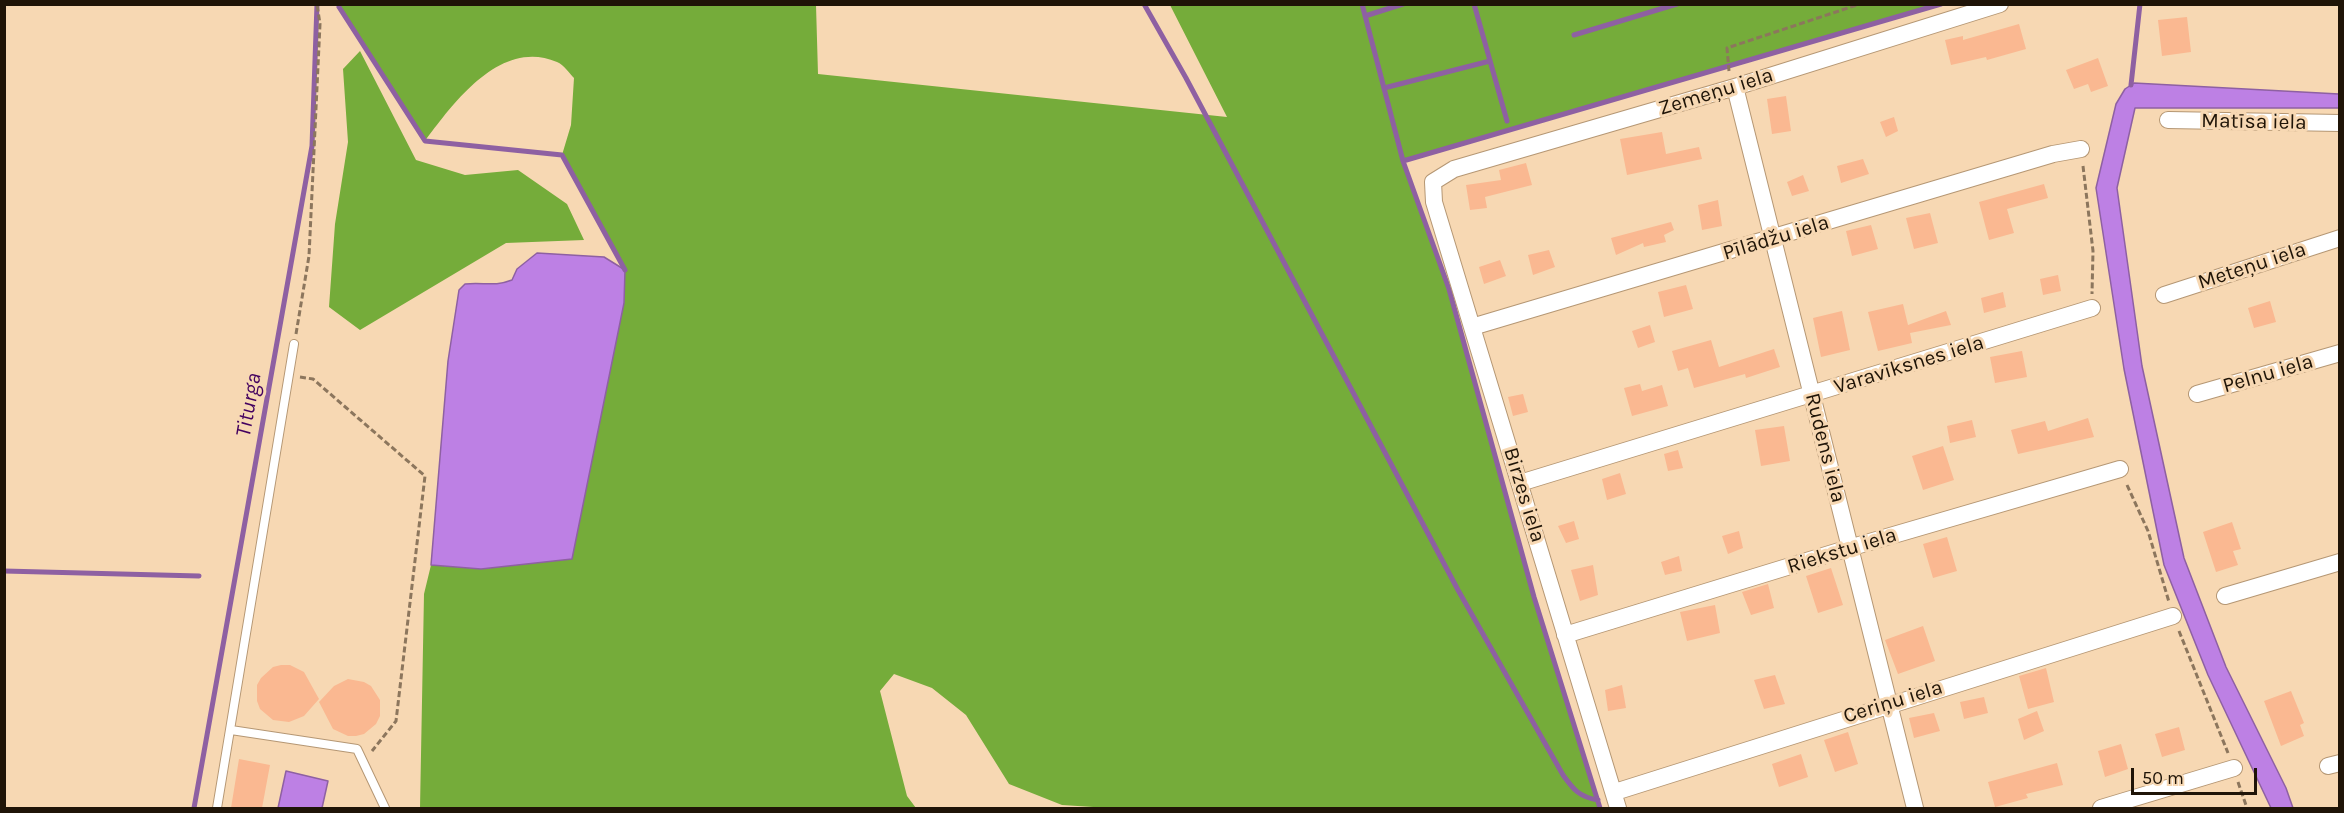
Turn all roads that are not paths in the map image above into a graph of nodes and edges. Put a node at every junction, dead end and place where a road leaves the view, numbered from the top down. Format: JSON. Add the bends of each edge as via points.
{"nodes":[{"id":1,"x":2000,"y":4,"type":"edge"},
{"id":2,"x":1735,"y":87,"type":"junction"},
{"id":3,"x":2168,"y":120,"type":"dead end"},
{"id":4,"x":2340,"y":123,"type":"edge"},
{"id":5,"x":2080,"y":149,"type":"road end"},
{"id":6,"x":1433,"y":182,"type":"joint"},
{"id":7,"x":2340,"y":238,"type":"edge"},
{"id":8,"x":1774,"y":239,"type":"junction"},
{"id":9,"x":2164,"y":295,"type":"dead end"},
{"id":10,"x":2092,"y":308,"type":"road end"},
{"id":11,"x":1472,"y":327,"type":"junction"},
{"id":12,"x":294,"y":344,"type":"road end"},
{"id":13,"x":2340,"y":353,"type":"edge"},
{"id":14,"x":2197,"y":394,"type":"dead end"},
{"id":15,"x":1811,"y":395,"type":"junction"},
{"id":16,"x":2120,"y":469,"type":"road end"},
{"id":17,"x":1520,"y":483,"type":"junction"},
{"id":18,"x":1850,"y":548,"type":"junction"},
{"id":19,"x":2340,"y":562,"type":"edge"},
{"id":20,"x":2225,"y":596,"type":"dead end"},
{"id":21,"x":2173,"y":616,"type":"road end"},
{"id":22,"x":1565,"y":635,"type":"junction"},
{"id":23,"x":1889,"y":704,"type":"junction"},
{"id":24,"x":231,"y":730,"type":"junction"},
{"id":25,"x":2234,"y":768,"type":"road end"},
{"id":26,"x":1614,"y":792,"type":"junction"},
{"id":27,"x":217,"y":808,"type":"edge"},
{"id":28,"x":385,"y":808,"type":"edge"},
{"id":29,"x":1618,"y":808,"type":"edge"},
{"id":30,"x":1915,"y":808,"type":"edge"},
{"id":31,"x":2101,"y":808,"type":"edge"}],
"edges":[{"from":1,"to":2,"type":"street","name":"Zemeņu iela"},
{"from":2,"to":6,"type":"street","name":"Zemeņu iela","via":[[1454,169]]},
{"from":2,"to":8,"type":"street","name":"Rudens iela"},
{"from":3,"to":4,"type":"street","name":"Matīsa iela"},
{"from":5,"to":8,"type":"street","name":"Pīlādžu iela"},
{"from":6,"to":11,"type":"street","name":"Birzes iela","via":[[1434,202]]},
{"from":7,"to":9,"type":"street","name":"Meteņu iela"},
{"from":8,"to":11,"type":"street","name":"Pīlādžu iela"},
{"from":8,"to":15,"type":"street","name":"Rudens iela"},
{"from":10,"to":15,"type":"street","name":"Varavīksnes iela"},
{"from":11,"to":17,"type":"street","name":"Birzes iela"},
{"from":12,"to":24,"type":"lane"},
{"from":13,"to":14,"type":"street","name":"Pelnu iela"},
{"from":15,"to":17,"type":"street","name":"Varavīksnes iela"},
{"from":15,"to":18,"type":"street","name":"Rudens iela"},
{"from":16,"to":18,"type":"street","name":"Riekstu iela"},
{"from":17,"to":22,"type":"street","name":"Birzes iela"},
{"from":18,"to":22,"type":"street","name":"Riekstu iela"},
{"from":18,"to":23,"type":"street","name":"Rudens iela"},
{"from":19,"to":20,"type":"street"},
{"from":21,"to":23,"type":"street","name":"Ceriņu iela"},
{"from":22,"to":26,"type":"street","name":"Birzes iela"},
{"from":23,"to":26,"type":"street","name":"Ceriņu iela"},
{"from":23,"to":30,"type":"street","name":"Rudens iela"},
{"from":24,"to":27,"type":"lane"},
{"from":24,"to":28,"type":"lane","via":[[357,749]]},
{"from":25,"to":31,"type":"street"},
{"from":26,"to":29,"type":"street","name":"Birzes iela"}]}
